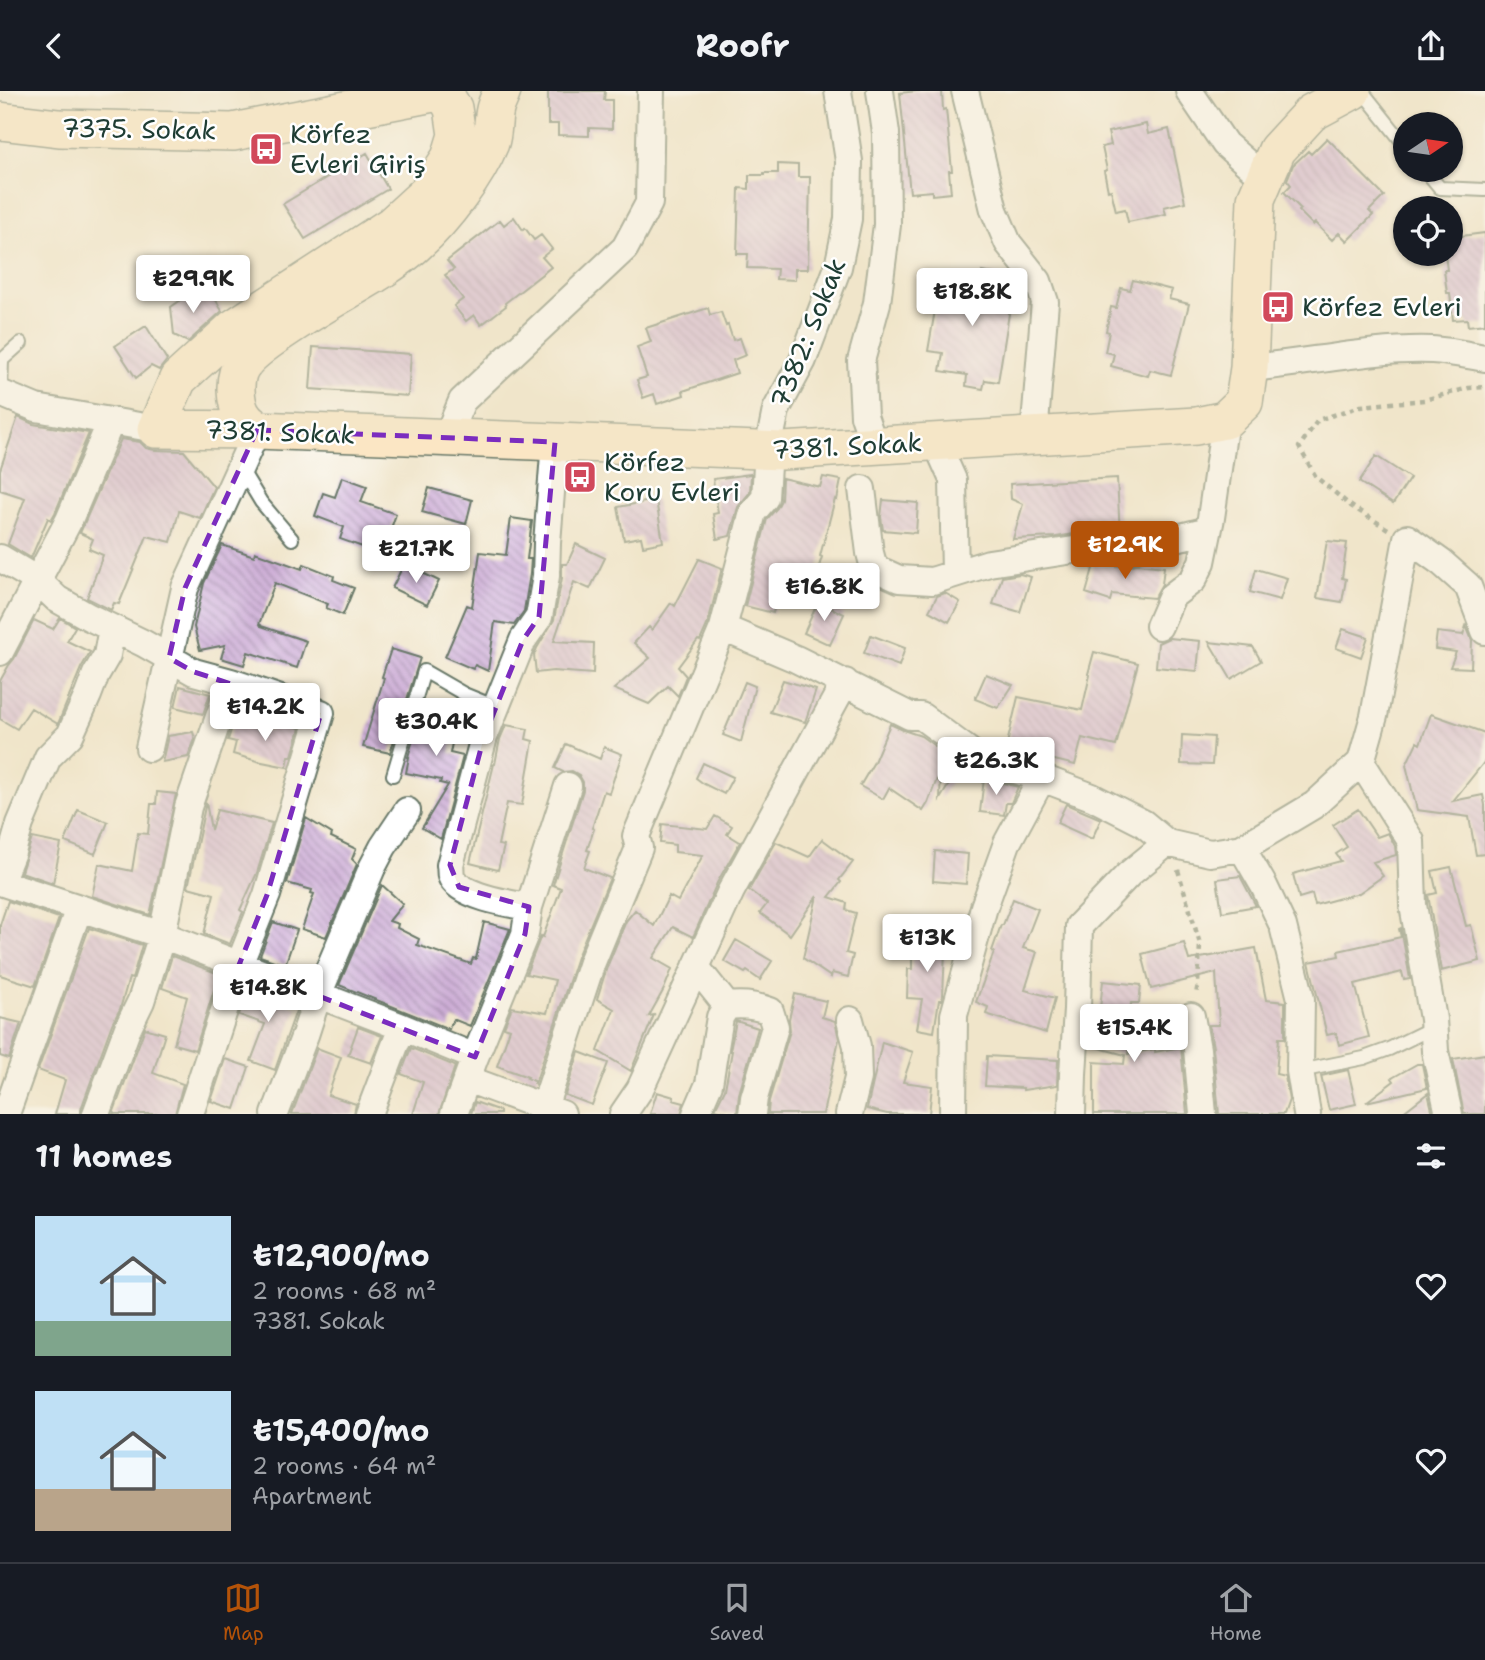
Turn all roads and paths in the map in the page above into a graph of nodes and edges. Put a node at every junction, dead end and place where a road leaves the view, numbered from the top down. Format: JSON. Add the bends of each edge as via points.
{"nodes":[{"id":1,"x":651,"y":91,"type":"edge"},
{"id":2,"x":838,"y":91,"type":"edge"},
{"id":3,"x":880,"y":91,"type":"edge"},
{"id":4,"x":965,"y":91,"type":"edge"},
{"id":5,"x":1189,"y":91,"type":"edge"},
{"id":6,"x":1352,"y":91,"type":"edge"},
{"id":7,"x":1362,"y":91,"type":"edge"},
{"id":8,"x":447,"y":97,"type":"edge"},
{"id":9,"x":499,"y":99,"type":"edge"},
{"id":10,"x":0,"y":121,"type":"edge"},
{"id":11,"x":1393,"y":130,"type":"edge"},
{"id":12,"x":1265,"y":179,"type":"junction"},
{"id":13,"x":1435,"y":182,"type":"edge"},
{"id":14,"x":1485,"y":190,"type":"edge"},
{"id":15,"x":21,"y":342,"type":"dead end"},
{"id":16,"x":1485,"y":358,"type":"edge"},
{"id":17,"x":1249,"y":368,"type":"junction"},
{"id":18,"x":1485,"y":387,"type":"edge"},
{"id":19,"x":0,"y":394,"type":"edge"},
{"id":20,"x":1225,"y":420,"type":"junction"},
{"id":21,"x":111,"y":421,"type":"junction"},
{"id":22,"x":156,"y":429,"type":"junction"},
{"id":23,"x":257,"y":430,"type":"junction"},
{"id":24,"x":1034,"y":436,"type":"junction"},
{"id":25,"x":447,"y":437,"type":"junction"},
{"id":26,"x":555,"y":442,"type":"junction"},
{"id":27,"x":936,"y":442,"type":"junction"},
{"id":28,"x":874,"y":445,"type":"junction"},
{"id":29,"x":768,"y":450,"type":"junction"},
{"id":30,"x":240,"y":467,"type":"junction"},
{"id":31,"x":862,"y":489,"type":"dead end"},
{"id":32,"x":1209,"y":530,"type":"junction"},
{"id":33,"x":1407,"y":538,"type":"junction"},
{"id":34,"x":292,"y":539,"type":"dead end"},
{"id":35,"x":0,"y":558,"type":"edge"},
{"id":36,"x":956,"y":572,"type":"junction"},
{"id":37,"x":37,"y":580,"type":"junction"},
{"id":38,"x":1159,"y":626,"type":"dead end"},
{"id":39,"x":112,"y":628,"type":"junction"},
{"id":40,"x":723,"y":628,"type":"junction"},
{"id":41,"x":1485,"y":631,"type":"edge"},
{"id":42,"x":0,"y":652,"type":"edge"},
{"id":43,"x":169,"y":657,"type":"junction"},
{"id":44,"x":231,"y":682,"type":"junction"},
{"id":45,"x":845,"y":682,"type":"junction"},
{"id":46,"x":496,"y":707,"type":"junction"},
{"id":47,"x":149,"y":748,"type":"dead end"},
{"id":48,"x":1361,"y":762,"type":"junction"},
{"id":49,"x":393,"y":775,"type":"dead end"},
{"id":50,"x":1042,"y":779,"type":"junction"},
{"id":51,"x":568,"y":786,"type":"dead end"},
{"id":52,"x":407,"y":811,"type":"dead end"},
{"id":53,"x":1167,"y":843,"type":"junction"},
{"id":54,"x":1242,"y":848,"type":"junction"},
{"id":55,"x":0,"y":882,"type":"edge"},
{"id":56,"x":528,"y":907,"type":"junction"},
{"id":57,"x":79,"y":908,"type":"junction"},
{"id":58,"x":162,"y":935,"type":"junction"},
{"id":59,"x":239,"y":965,"type":"junction"},
{"id":60,"x":696,"y":967,"type":"junction"},
{"id":61,"x":318,"y":995,"type":"junction"},
{"id":62,"x":727,"y":1006,"type":"junction"},
{"id":63,"x":1191,"y":1016,"type":"joint"},
{"id":64,"x":850,"y":1020,"type":"dead end"},
{"id":65,"x":402,"y":1027,"type":"junction"},
{"id":66,"x":1434,"y":1027,"type":"junction"},
{"id":67,"x":471,"y":1068,"type":"junction"},
{"id":68,"x":1300,"y":1071,"type":"junction"},
{"id":69,"x":549,"y":1112,"type":"edge"},
{"id":70,"x":6,"y":1114,"type":"edge"},
{"id":71,"x":96,"y":1114,"type":"edge"},
{"id":72,"x":190,"y":1114,"type":"edge"},
{"id":73,"x":275,"y":1114,"type":"edge"},
{"id":74,"x":369,"y":1114,"type":"edge"},
{"id":75,"x":454,"y":1114,"type":"edge"},
{"id":76,"x":623,"y":1114,"type":"edge"},
{"id":77,"x":696,"y":1114,"type":"edge"},
{"id":78,"x":752,"y":1114,"type":"edge"},
{"id":79,"x":849,"y":1114,"type":"edge"},
{"id":80,"x":953,"y":1114,"type":"edge"},
{"id":81,"x":1072,"y":1114,"type":"edge"},
{"id":82,"x":1203,"y":1114,"type":"edge"},
{"id":83,"x":1307,"y":1114,"type":"edge"},
{"id":84,"x":1449,"y":1114,"type":"edge"}],
"edges":[{"from":1,"to":25,"type":"street","via":[[649,203],[625,248],[462,401]]},
{"from":2,"to":29,"type":"street","name":"7382: Sokak","via":[[849,161],[848,219],[838,267],[803,360],[776,410]]},
{"from":3,"to":28,"type":"street","name":"7382: Sokak","via":[[886,133],[887,225],[877,303],[861,361],[864,416]]},
{"from":4,"to":24,"type":"street","via":[[994,210],[1007,243],[1038,281],[1045,302]]},
{"from":5,"to":12,"type":"street","via":[[1225,144]]},
{"from":6,"to":12,"type":"street","via":[[1311,113],[1277,151]]},
{"from":7,"to":11,"type":"lane"},
{"from":8,"to":9,"type":"street","via":[[470,116],[488,112]]},
{"from":8,"to":10,"type":"street","name":"7375. Sokak","via":[[233,132],[59,128]]},
{"from":8,"to":22,"type":"street","via":[[457,135],[450,158],[428,193],[392,225],[234,328],[178,379]]},
{"from":9,"to":23,"type":"street","via":[[491,140],[479,167],[419,241],[272,337],[238,371],[238,404],[243,418]]},
{"from":12,"to":17,"type":"street","via":[[1256,199]]},
{"from":13,"to":14,"type":"lane","via":[[1440,188]]},
{"from":15,"to":19,"type":"lane","via":[[2,360]]},
{"from":16,"to":17,"type":"street","via":[[1433,350],[1361,353]]},
{"from":17,"to":20,"type":"street","via":[[1244,402]]},
{"from":18,"to":33,"type":"path","via":[[1424,400],[1361,406],[1318,420],[1299,447],[1316,477],[1351,506]]},
{"from":19,"to":21,"type":"street","via":[[36,408]]},
{"from":20,"to":24,"type":"street","name":"7381. Sokak","via":[[1196,426]]},
{"from":20,"to":32,"type":"street"},
{"from":21,"to":22,"type":"street"},
{"from":21,"to":37,"type":"street","via":[[69,520]]},
{"from":22,"to":23,"type":"street","name":"7381. Sokak"},
{"from":23,"to":25,"type":"street","name":"7381. Sokak"},
{"from":23,"to":30,"type":"street"},
{"from":24,"to":27,"type":"street","name":"7381. Sokak"},
{"from":25,"to":26,"type":"street","name":"7381. Sokak"},
{"from":26,"to":29,"type":"street","name":"7381. Sokak"},
{"from":26,"to":46,"type":"street","via":[[539,617],[523,640]]},
{"from":27,"to":28,"type":"street","name":"7381. Sokak"},
{"from":27,"to":36,"type":"street","via":[[953,479]]},
{"from":28,"to":29,"type":"street","name":"7381. Sokak"},
{"from":29,"to":40,"type":"street","name":"7382: Sokak","via":[[765,498],[753,512]]},
{"from":30,"to":34,"type":"lane"},
{"from":30,"to":43,"type":"street","via":[[185,588]]},
{"from":31,"to":36,"type":"street","via":[[870,553],[879,570],[899,579],[932,581]]},
{"from":32,"to":36,"type":"street","via":[[1129,550],[1080,549]]},
{"from":32,"to":38,"type":"street","via":[[1193,580],[1172,596]]},
{"from":33,"to":41,"type":"street","via":[[1468,586]]},
{"from":33,"to":48,"type":"street"},
{"from":35,"to":37,"type":"street"},
{"from":37,"to":39,"type":"street","via":[[57,599]]},
{"from":37,"to":42,"type":"street"},
{"from":39,"to":43,"type":"street"},
{"from":39,"to":55,"type":"street","via":[[107,655],[70,735],[48,757]]},
{"from":40,"to":45,"type":"street"},
{"from":40,"to":69,"type":"street","name":"7382: Sokak","via":[[636,836],[639,848],[592,962]]},
{"from":43,"to":44,"type":"street","via":[[194,672]]},
{"from":43,"to":47,"type":"street"},
{"from":44,"to":58,"type":"street","via":[[188,807]]},
{"from":44,"to":59,"type":"street","via":[[321,713],[267,895]]},
{"from":45,"to":50,"type":"street","via":[[910,716],[921,716],[981,760]]},
{"from":45,"to":60,"type":"street","via":[[731,891]]},
{"from":46,"to":49,"type":"lane","via":[[424,671]]},
{"from":46,"to":56,"type":"street","via":[[450,865],[451,877],[470,892]]},
{"from":48,"to":54,"type":"street","via":[[1314,805]]},
{"from":48,"to":66,"type":"street","via":[[1411,841],[1413,905]]},
{"from":50,"to":53,"type":"street","via":[[1143,823]]},
{"from":50,"to":80,"type":"street","via":[[1007,843],[954,1015]]},
{"from":51,"to":56,"type":"street"},
{"from":52,"to":61,"type":"street","via":[[372,868]]},
{"from":53,"to":54,"type":"street","via":[[1210,853]]},
{"from":53,"to":63,"type":"path","via":[[1200,944]]},
{"from":53,"to":81,"type":"street","via":[[1129,874],[1079,926]]},
{"from":54,"to":68,"type":"street","via":[[1283,926],[1301,999]]},
{"from":55,"to":57,"type":"street"},
{"from":56,"to":67,"type":"street","via":[[525,934]]},
{"from":57,"to":58,"type":"street"},
{"from":57,"to":70,"type":"street"},
{"from":58,"to":59,"type":"street"},
{"from":58,"to":71,"type":"street"},
{"from":59,"to":61,"type":"street"},
{"from":59,"to":72,"type":"street"},
{"from":60,"to":62,"type":"street"},
{"from":60,"to":76,"type":"street","via":[[639,1090]]},
{"from":61,"to":65,"type":"street"},
{"from":61,"to":73,"type":"street"},
{"from":62,"to":77,"type":"street","via":[[720,1017],[709,1084]]},
{"from":62,"to":78,"type":"street","via":[[769,1011],[775,1027]]},
{"from":63,"to":82,"type":"street"},
{"from":64,"to":79,"type":"street","via":[[858,1078]]},
{"from":65,"to":67,"type":"street"},
{"from":65,"to":74,"type":"street"},
{"from":66,"to":68,"type":"lane","via":[[1364,1058]]},
{"from":66,"to":84,"type":"street"},
{"from":67,"to":69,"type":"street"},
{"from":67,"to":75,"type":"street"},
{"from":68,"to":83,"type":"street"}]}
